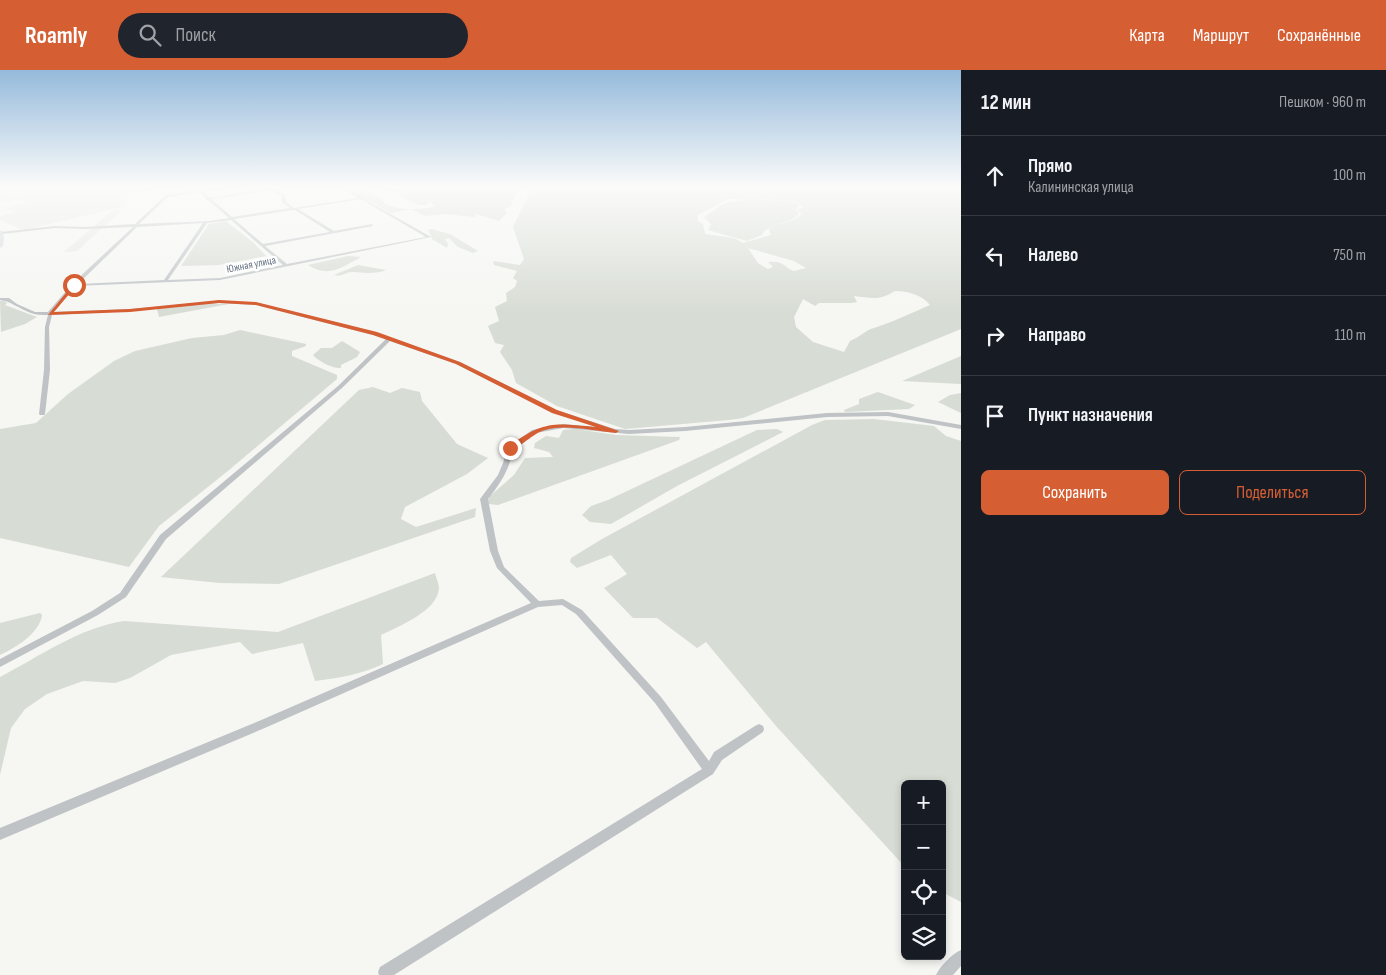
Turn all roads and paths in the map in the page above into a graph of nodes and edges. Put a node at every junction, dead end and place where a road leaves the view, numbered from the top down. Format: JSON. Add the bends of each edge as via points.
{"nodes":[{"id":1,"x":42,"y":228,"type":"edge"},
{"id":2,"x":134,"y":228,"type":"edge"},
{"id":3,"x":202,"y":228,"type":"edge"},
{"id":4,"x":243,"y":228,"type":"edge"},
{"id":5,"x":327,"y":228,"type":"edge"},
{"id":6,"x":354,"y":228,"type":"edge"},
{"id":7,"x":414,"y":228,"type":"edge"},
{"id":8,"x":1,"y":232,"type":"edge"},
{"id":9,"x":333,"y":232,"type":"junction"},
{"id":10,"x":262,"y":245,"type":"junction"},
{"id":11,"x":0,"y":246,"type":"edge"},
{"id":12,"x":286,"y":266,"type":"junction"},
{"id":13,"x":165,"y":281,"type":"junction"},
{"id":14,"x":74,"y":285,"type":"junction"},
{"id":15,"x":0,"y":299,"type":"edge"},
{"id":16,"x":50,"y":314,"type":"junction"},
{"id":17,"x":389,"y":339,"type":"junction"},
{"id":18,"x":42,"y":414,"type":"dead end"},
{"id":19,"x":961,"y":427,"type":"edge"},
{"id":20,"x":616,"y":431,"type":"junction"},
{"id":21,"x":537,"y":604,"type":"junction"},
{"id":22,"x":0,"y":663,"type":"edge"},
{"id":23,"x":759,"y":729,"type":"dead end"},
{"id":24,"x":709,"y":770,"type":"junction"},
{"id":25,"x":0,"y":834,"type":"edge"},
{"id":26,"x":961,"y":957,"type":"edge"},
{"id":27,"x":386,"y":975,"type":"edge"},
{"id":28,"x":943,"y":975,"type":"edge"}],
"edges":[{"from":1,"to":8,"type":"street"},
{"from":2,"to":14,"type":"street"},
{"from":3,"to":13,"type":"street"},
{"from":4,"to":10,"type":"street"},
{"from":5,"to":9,"type":"street"},
{"from":6,"to":9,"type":"street"},
{"from":7,"to":12,"type":"street","name":"Южная улица","via":[[429,237]]},
{"from":8,"to":11,"type":"main road"},
{"from":9,"to":10,"type":"street"},
{"from":10,"to":12,"type":"street"},
{"from":12,"to":13,"type":"street","name":"Южная улица","via":[[220,279]]},
{"from":13,"to":14,"type":"street","name":"Южная улица"},
{"from":14,"to":16,"type":"street"},
{"from":15,"to":16,"type":"street","via":[[7,299],[34,313]]},
{"from":16,"to":17,"type":"street","via":[[238,302],[300,314]]},
{"from":16,"to":18,"type":"street"},
{"from":17,"to":20,"type":"street","via":[[458,363],[554,411]]},
{"from":17,"to":22,"type":"street","via":[[340,387],[163,536],[123,595]]},
{"from":19,"to":20,"type":"street","via":[[888,414],[827,415],[685,429]]},
{"from":20,"to":21,"type":"street","via":[[563,426],[534,431],[510,448],[498,483],[484,499],[494,551],[501,568]]},
{"from":21,"to":24,"type":"street","via":[[563,602],[579,612],[658,700]]},
{"from":21,"to":25,"type":"street","via":[[254,728]]},
{"from":23,"to":24,"type":"street","via":[[718,756]]},
{"from":24,"to":27,"type":"street","via":[[385,972]]},
{"from":26,"to":28,"type":"street"}]}
